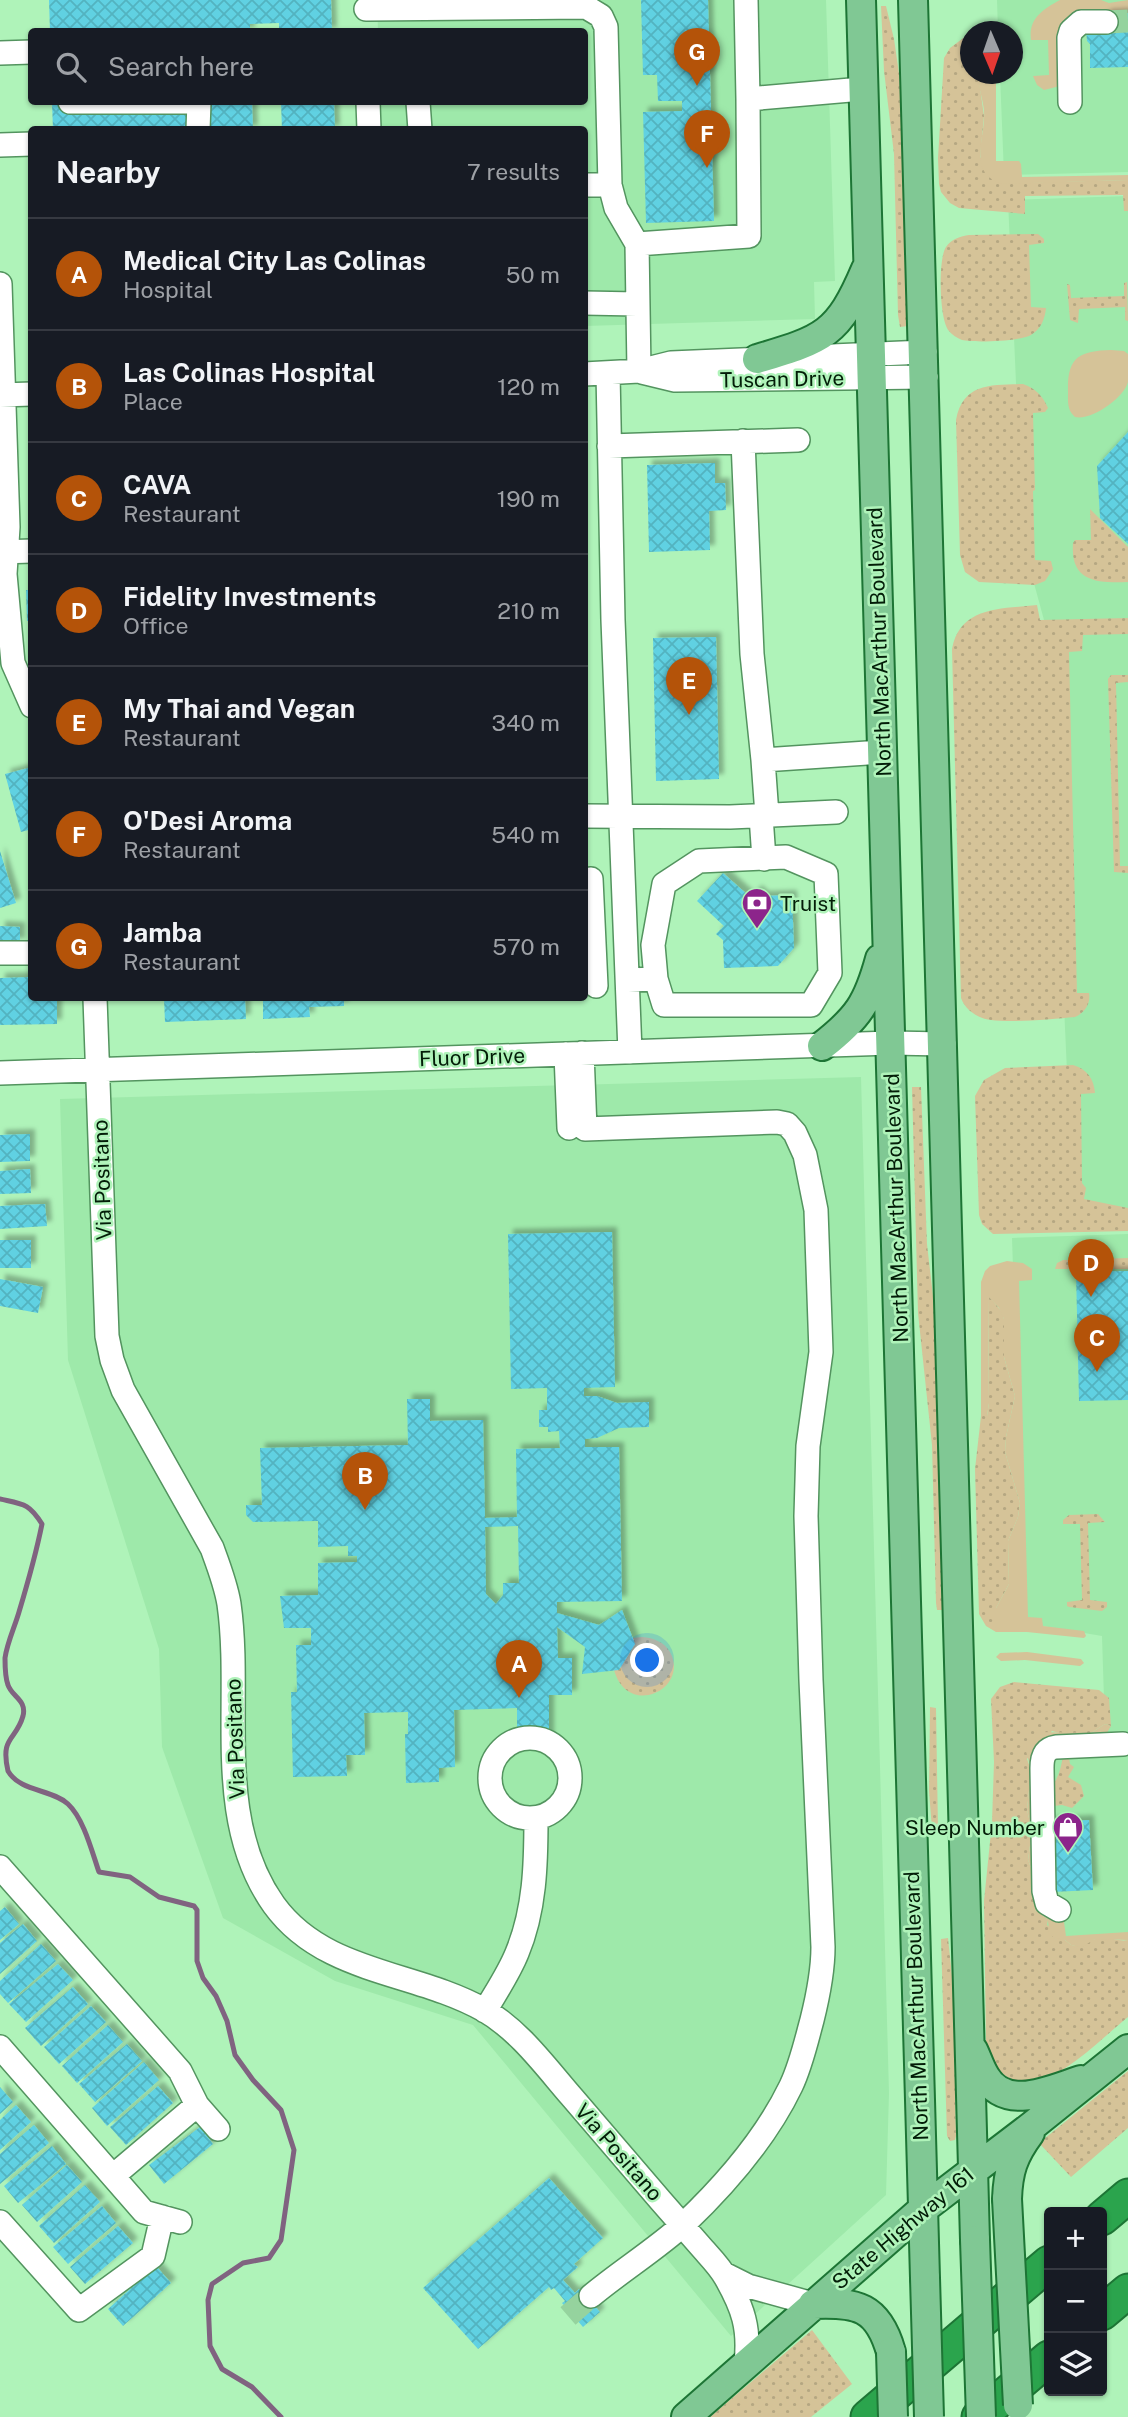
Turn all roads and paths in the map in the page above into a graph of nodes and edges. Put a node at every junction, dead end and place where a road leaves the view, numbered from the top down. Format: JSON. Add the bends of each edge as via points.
{"nodes":[{"id":1,"x":746,"y":0,"type":"edge"},
{"id":2,"x":861,"y":0,"type":"edge"},
{"id":3,"x":913,"y":0,"type":"edge"},
{"id":4,"x":459,"y":4,"type":"edge"},
{"id":5,"x":366,"y":14,"type":"edge"},
{"id":6,"x":414,"y":20,"type":"edge"},
{"id":7,"x":1106,"y":22,"type":"tunnel mouth"},
{"id":8,"x":28,"y":52,"type":"edge"},
{"id":9,"x":0,"y":53,"type":"edge"},
{"id":10,"x":862,"y":89,"type":"junction"},
{"id":11,"x":748,"y":99,"type":"junction"},
{"id":12,"x":1070,"y":102,"type":"dead end"},
{"id":13,"x":199,"y":105,"type":"edge"},
{"id":14,"x":368,"y":105,"type":"edge"},
{"id":15,"x":418,"y":105,"type":"edge"},
{"id":16,"x":198,"y":126,"type":"edge"},
{"id":17,"x":369,"y":126,"type":"edge"},
{"id":18,"x":420,"y":126,"type":"edge"},
{"id":19,"x":28,"y":144,"type":"edge"},
{"id":20,"x":0,"y":145,"type":"edge"},
{"id":21,"x":588,"y":185,"type":"edge"},
{"id":22,"x":610,"y":185,"type":"junction"},
{"id":23,"x":637,"y":244,"type":"junction"},
{"id":24,"x":868,"y":263,"type":"junction"},
{"id":25,"x":0,"y":284,"type":"edge"},
{"id":26,"x":588,"y":303,"type":"edge"},
{"id":27,"x":637,"y":304,"type":"junction"},
{"id":28,"x":757,"y":359,"type":"junction"},
{"id":29,"x":926,"y":365,"type":"junction"},
{"id":30,"x":871,"y":366,"type":"junction"},
{"id":31,"x":639,"y":371,"type":"junction"},
{"id":32,"x":608,"y":373,"type":"junction"},
{"id":33,"x":588,"y":374,"type":"edge"},
{"id":34,"x":28,"y":394,"type":"edge"},
{"id":35,"x":1,"y":395,"type":"edge"},
{"id":36,"x":798,"y":440,"type":"dead end"},
{"id":37,"x":743,"y":442,"type":"junction"},
{"id":38,"x":609,"y":446,"type":"junction"},
{"id":39,"x":28,"y":551,"type":"edge"},
{"id":40,"x":2,"y":552,"type":"edge"},
{"id":41,"x":28,"y":697,"type":"edge"},
{"id":42,"x":882,"y":752,"type":"junction"},
{"id":43,"x":763,"y":760,"type":"junction"},
{"id":44,"x":836,"y":812,"type":"dead end"},
{"id":45,"x":588,"y":816,"type":"edge"},
{"id":46,"x":621,"y":816,"type":"junction"},
{"id":47,"x":764,"y":816,"type":"junction"},
{"id":48,"x":764,"y":859,"type":"junction"},
{"id":49,"x":623,"y":878,"type":"junction"},
{"id":50,"x":588,"y":880,"type":"edge"},
{"id":51,"x":888,"y":929,"type":"junction"},
{"id":52,"x":0,"y":953,"type":"edge"},
{"id":53,"x":28,"y":953,"type":"edge"},
{"id":54,"x":656,"y":979,"type":"junction"},
{"id":55,"x":628,"y":982,"type":"junction"},
{"id":56,"x":590,"y":986,"type":"edge"},
{"id":57,"x":95,"y":1001,"type":"edge"},
{"id":58,"x":891,"y":1043,"type":"junction"},
{"id":59,"x":944,"y":1044,"type":"junction"},
{"id":60,"x":822,"y":1046,"type":"junction"},
{"id":61,"x":631,"y":1052,"type":"junction"},
{"id":62,"x":574,"y":1054,"type":"junction"},
{"id":63,"x":99,"y":1069,"type":"junction"},
{"id":64,"x":0,"y":1073,"type":"edge"},
{"id":65,"x":1123,"y":1744,"type":"dead end"},
{"id":66,"x":537,"y":1818,"type":"dead end"},
{"id":67,"x":0,"y":1867,"type":"edge"},
{"id":68,"x":1059,"y":1910,"type":"dead end"},
{"id":69,"x":485,"y":2011,"type":"junction"},
{"id":70,"x":969,"y":2041,"type":"junction"},
{"id":71,"x":0,"y":2047,"type":"edge"},
{"id":72,"x":1128,"y":2049,"type":"edge"},
{"id":73,"x":1096,"y":2074,"type":"junction"},
{"id":74,"x":197,"y":2105,"type":"junction"},
{"id":75,"x":1037,"y":2122,"type":"junction"},
{"id":76,"x":218,"y":2129,"type":"dead end"},
{"id":77,"x":973,"y":2169,"type":"junction"},
{"id":78,"x":113,"y":2176,"type":"junction"},
{"id":79,"x":1128,"y":2196,"type":"edge"},
{"id":80,"x":923,"y":2209,"type":"junction"},
{"id":81,"x":1107,"y":2214,"type":"edge"},
{"id":82,"x":0,"y":2221,"type":"edge"},
{"id":83,"x":682,"y":2225,"type":"junction"},
{"id":84,"x":1044,"y":2267,"type":"edge"},
{"id":85,"x":724,"y":2274,"type":"junction"},
{"id":86,"x":1128,"y":2291,"type":"edge"},
{"id":87,"x":592,"y":2296,"type":"tunnel mouth"},
{"id":88,"x":813,"y":2304,"type":"junction"},
{"id":89,"x":1107,"y":2309,"type":"edge"},
{"id":90,"x":1044,"y":2362,"type":"edge"},
{"id":91,"x":746,"y":2364,"type":"junction"},
{"id":92,"x":1020,"y":2411,"type":"edge"},
{"id":93,"x":685,"y":2417,"type":"edge"},
{"id":94,"x":868,"y":2417,"type":"edge"},
{"id":95,"x":893,"y":2417,"type":"edge"},
{"id":96,"x":929,"y":2417,"type":"edge"},
{"id":97,"x":980,"y":2417,"type":"edge"}],
"edges":[{"from":1,"to":11,"type":"street"},
{"from":2,"to":10,"type":"main road","name":"North MacArthur Boulevard"},
{"from":3,"to":29,"type":"main road"},
{"from":4,"to":6,"type":"street"},
{"from":4,"to":22,"type":"street","via":[[586,7],[601,16],[606,27]]},
{"from":5,"to":6,"type":"street"},
{"from":7,"to":12,"type":"street","via":[[1082,22],[1071,31]]},
{"from":8,"to":9,"type":"street"},
{"from":10,"to":11,"type":"street"},
{"from":10,"to":24,"type":"main road","name":"North MacArthur Boulevard"},
{"from":11,"to":23,"type":"street","via":[[749,236]]},
{"from":13,"to":16,"type":"street"},
{"from":14,"to":17,"type":"street"},
{"from":15,"to":18,"type":"street"},
{"from":19,"to":20,"type":"street"},
{"from":21,"to":22,"type":"street"},
{"from":22,"to":23,"type":"street","via":[[616,208]]},
{"from":23,"to":27,"type":"street"},
{"from":24,"to":28,"type":"main road","via":[[845,313],[828,331],[807,344]]},
{"from":24,"to":30,"type":"main road","name":"North MacArthur Boulevard"},
{"from":25,"to":35,"type":"street"},
{"from":26,"to":27,"type":"street"},
{"from":27,"to":31,"type":"street"},
{"from":28,"to":30,"type":"street","name":"Tuscan Drive"},
{"from":28,"to":31,"type":"street","name":"Tuscan Drive","via":[[671,363]]},
{"from":29,"to":30,"type":"street","name":"Tuscan Drive"},
{"from":29,"to":59,"type":"main road"},
{"from":30,"to":31,"type":"street","name":"Tuscan Drive","via":[[675,380]]},
{"from":30,"to":42,"type":"main road","name":"North MacArthur Boulevard"},
{"from":31,"to":32,"type":"street","name":"Tuscan Drive"},
{"from":32,"to":33,"type":"street","name":"Tuscan Drive"},
{"from":32,"to":38,"type":"street"},
{"from":34,"to":35,"type":"street"},
{"from":35,"to":40,"type":"street","via":[[8,527]]},
{"from":36,"to":37,"type":"street"},
{"from":37,"to":38,"type":"street"},
{"from":37,"to":43,"type":"street","via":[[752,654]]},
{"from":38,"to":46,"type":"street"},
{"from":39,"to":40,"type":"street"},
{"from":40,"to":41,"type":"street","via":[[13,663]]},
{"from":42,"to":43,"type":"street"},
{"from":42,"to":51,"type":"main road","name":"North MacArthur Boulevard"},
{"from":43,"to":47,"type":"street"},
{"from":44,"to":47,"type":"street"},
{"from":45,"to":46,"type":"street"},
{"from":46,"to":47,"type":"street"},
{"from":46,"to":49,"type":"street"},
{"from":47,"to":48,"type":"street"},
{"from":48,"to":54,"type":"street","via":[[699,861],[664,884],[653,945]]},
{"from":48,"to":54,"type":"street","via":[[786,857],[826,874],[830,973],[811,1005],[664,1005]]},
{"from":49,"to":50,"type":"street"},
{"from":49,"to":55,"type":"street"},
{"from":50,"to":56,"type":"street"},
{"from":51,"to":58,"type":"main road","name":"North MacArthur Boulevard"},
{"from":51,"to":60,"type":"main road","via":[[872,990],[862,1008]]},
{"from":52,"to":53,"type":"street"},
{"from":54,"to":55,"type":"street"},
{"from":55,"to":56,"type":"street"},
{"from":55,"to":61,"type":"street"},
{"from":57,"to":63,"type":"street","name":"Via Positano"},
{"from":58,"to":59,"type":"street","name":"Fluor Drive"},
{"from":58,"to":60,"type":"street","name":"Fluor Drive"},
{"from":58,"to":80,"type":"main road","name":"North MacArthur Boulevard"},
{"from":59,"to":70,"type":"main road"},
{"from":60,"to":61,"type":"street","name":"Fluor Drive"},
{"from":61,"to":62,"type":"street","name":"Fluor Drive"},
{"from":62,"to":63,"type":"street","name":"Fluor Drive"},
{"from":62,"to":83,"type":"street","via":[[577,1128],[787,1124],[805,1155],[816,1210],[821,1352],[808,1446],[806,1516],[823,1966],[804,2051],[790,2086],[760,2137]]},
{"from":63,"to":64,"type":"street","name":"Fluor Drive"},
{"from":63,"to":69,"type":"street","name":"Via Positano","via":[[107,1336],[123,1390],[212,1549],[229,1601],[235,1795],[258,1880],[295,1930],[327,1951]]},
{"from":65,"to":68,"type":"street","via":[[1056,1747],[1044,1754],[1045,1891],[1047,1903]]},
{"from":66,"to":69,"type":"street","via":[[534,1886],[526,1924],[517,1953]]},
{"from":67,"to":74,"type":"street","via":[[180,2071]]},
{"from":69,"to":83,"type":"street","name":"Via Positano","via":[[514,2032],[539,2059]]},
{"from":70,"to":73,"type":"main road","via":[[986,2078],[1013,2097]]},
{"from":70,"to":77,"type":"main road"},
{"from":71,"to":78,"type":"street"},
{"from":72,"to":73,"type":"main road","name":"State Highway 161"},
{"from":73,"to":75,"type":"main road","name":"State Highway 161"},
{"from":74,"to":76,"type":"street"},
{"from":74,"to":78,"type":"street"},
{"from":75,"to":77,"type":"main road","name":"State Highway 161"},
{"from":75,"to":92,"type":"main road","bridge":true,"via":[[1008,2174]]},
{"from":77,"to":80,"type":"main road","name":"State Highway 161"},
{"from":77,"to":97,"type":"main road","bridge":true},
{"from":78,"to":82,"type":"street","via":[[144,2212],[171,2220],[153,2256],[79,2310]]},
{"from":79,"to":81,"type":"highway"},
{"from":80,"to":88,"type":"main road","name":"State Highway 161"},
{"from":80,"to":96,"type":"main road","name":"North MacArthur Boulevard","bridge":true},
{"from":83,"to":85,"type":"street","name":"Via Positano"},
{"from":83,"to":87,"type":"street"},
{"from":84,"to":94,"type":"highway"},
{"from":85,"to":88,"type":"street","via":[[748,2286]]},
{"from":85,"to":91,"type":"street","via":[[744,2314]]},
{"from":86,"to":89,"type":"highway"},
{"from":88,"to":91,"type":"main road","name":"State Highway 161"},
{"from":88,"to":95,"type":"main road","bridge":true,"via":[[856,2305],[872,2313],[885,2331],[891,2352]]},
{"from":90,"to":97,"type":"highway"},
{"from":91,"to":93,"type":"main road","name":"State Highway 161"}]}
